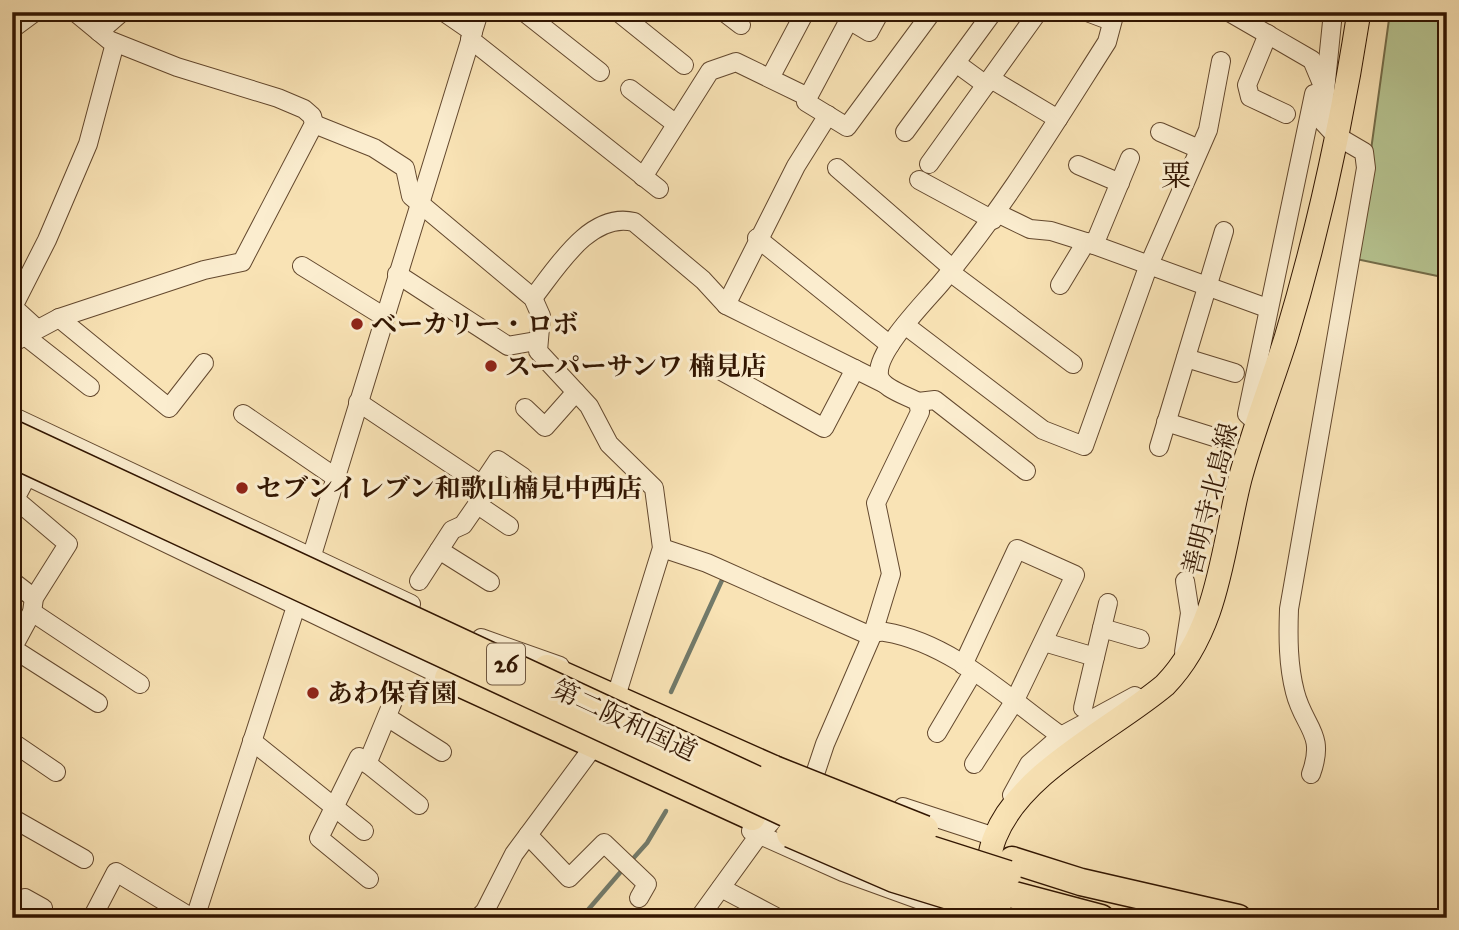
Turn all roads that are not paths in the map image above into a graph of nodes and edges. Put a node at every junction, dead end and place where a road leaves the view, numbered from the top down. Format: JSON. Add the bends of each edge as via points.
{"nodes":[{"id":1,"x":35,"y":12,"type":"edge"},
{"id":2,"x":75,"y":12,"type":"edge"},
{"id":3,"x":122,"y":12,"type":"edge"},
{"id":4,"x":444,"y":12,"type":"edge"},
{"id":5,"x":524,"y":12,"type":"edge"},
{"id":6,"x":618,"y":12,"type":"edge"},
{"id":7,"x":724,"y":12,"type":"edge"},
{"id":8,"x":805,"y":12,"type":"edge"},
{"id":9,"x":880,"y":12,"type":"edge"},
{"id":10,"x":932,"y":12,"type":"edge"},
{"id":11,"x":993,"y":12,"type":"edge"},
{"id":12,"x":1038,"y":12,"type":"edge"},
{"id":13,"x":1087,"y":12,"type":"edge"},
{"id":14,"x":1229,"y":12,"type":"edge"},
{"id":15,"x":1333,"y":12,"type":"edge"},
{"id":16,"x":1359,"y":12,"type":"edge"},
{"id":17,"x":1113,"y":17,"type":"edge"},
{"id":18,"x":476,"y":23,"type":"edge"},
{"id":19,"x":741,"y":25,"type":"dead end"},
{"id":20,"x":12,"y":29,"type":"edge"},
{"id":21,"x":99,"y":32,"type":"junction"},
{"id":22,"x":1268,"y":34,"type":"junction"},
{"id":23,"x":116,"y":43,"type":"junction"},
{"id":24,"x":1221,"y":61,"type":"dead end"},
{"id":25,"x":956,"y":63,"type":"junction"},
{"id":26,"x":684,"y":65,"type":"dead end"},
{"id":27,"x":600,"y":72,"type":"dead end"},
{"id":28,"x":770,"y":78,"type":"junction"},
{"id":29,"x":988,"y":82,"type":"junction"},
{"id":30,"x":630,"y":89,"type":"dead end"},
{"id":31,"x":1325,"y":91,"type":"junction"},
{"id":32,"x":808,"y":97,"type":"junction"},
{"id":33,"x":1286,"y":114,"type":"dead end"},
{"id":34,"x":828,"y":116,"type":"junction"},
{"id":35,"x":1058,"y":119,"type":"junction"},
{"id":36,"x":314,"y":124,"type":"junction"},
{"id":37,"x":676,"y":124,"type":"junction"},
{"id":38,"x":905,"y":132,"type":"dead end"},
{"id":39,"x":1160,"y":132,"type":"dead end"},
{"id":40,"x":1335,"y":135,"type":"junction"},
{"id":41,"x":1199,"y":149,"type":"junction"},
{"id":42,"x":1130,"y":158,"type":"dead end"},
{"id":43,"x":929,"y":164,"type":"dead end"},
{"id":44,"x":1078,"y":165,"type":"dead end"},
{"id":45,"x":837,"y":169,"type":"dead end"},
{"id":46,"x":643,"y":177,"type":"junction"},
{"id":47,"x":919,"y":180,"type":"dead end"},
{"id":48,"x":1120,"y":183,"type":"junction"},
{"id":49,"x":659,"y":189,"type":"dead end"},
{"id":50,"x":419,"y":202,"type":"junction"},
{"id":51,"x":999,"y":216,"type":"junction"},
{"id":52,"x":1224,"y":231,"type":"dead end"},
{"id":53,"x":757,"y":238,"type":"junction"},
{"id":54,"x":1090,"y":244,"type":"junction"},
{"id":55,"x":302,"y":266,"type":"dead end"},
{"id":56,"x":1148,"y":267,"type":"junction"},
{"id":57,"x":953,"y":273,"type":"junction"},
{"id":58,"x":397,"y":274,"type":"junction"},
{"id":59,"x":18,"y":277,"type":"edge"},
{"id":60,"x":1060,"y":285,"type":"dead end"},
{"id":61,"x":1207,"y":288,"type":"junction"},
{"id":62,"x":533,"y":298,"type":"junction"},
{"id":63,"x":726,"y":305,"type":"junction"},
{"id":64,"x":13,"y":307,"type":"edge"},
{"id":65,"x":1267,"y":308,"type":"junction"},
{"id":66,"x":383,"y":316,"type":"junction"},
{"id":67,"x":59,"y":318,"type":"junction"},
{"id":68,"x":909,"y":328,"type":"junction"},
{"id":69,"x":25,"y":336,"type":"edge"},
{"id":70,"x":536,"y":341,"type":"junction"},
{"id":71,"x":890,"y":345,"type":"junction"},
{"id":72,"x":1186,"y":358,"type":"junction"},
{"id":73,"x":204,"y":363,"type":"dead end"},
{"id":74,"x":707,"y":363,"type":"dead end"},
{"id":75,"x":1073,"y":364,"type":"dead end"},
{"id":76,"x":855,"y":369,"type":"junction"},
{"id":77,"x":1235,"y":373,"type":"dead end"},
{"id":78,"x":883,"y":383,"type":"junction"},
{"id":79,"x":90,"y":387,"type":"dead end"},
{"id":80,"x":576,"y":392,"type":"junction"},
{"id":81,"x":922,"y":401,"type":"junction"},
{"id":82,"x":358,"y":402,"type":"junction"},
{"id":83,"x":525,"y":408,"type":"dead end"},
{"id":84,"x":243,"y":414,"type":"dead end"},
{"id":85,"x":12,"y":416,"type":"edge"},
{"id":86,"x":1167,"y":422,"type":"junction"},
{"id":87,"x":1257,"y":423,"type":"junction"},
{"id":88,"x":12,"y":433,"type":"edge"},
{"id":89,"x":1217,"y":438,"type":"dead end"},
{"id":90,"x":1159,"y":447,"type":"dead end"},
{"id":91,"x":12,"y":454,"type":"edge"},
{"id":92,"x":1026,"y":471,"type":"dead end"},
{"id":93,"x":20,"y":473,"type":"edge"},
{"id":94,"x":335,"y":477,"type":"junction"},
{"id":95,"x":523,"y":477,"type":"dead end"},
{"id":96,"x":482,"y":484,"type":"junction"},
{"id":97,"x":14,"y":498,"type":"edge"},
{"id":98,"x":478,"y":505,"type":"junction"},
{"id":99,"x":509,"y":526,"type":"dead end"},
{"id":100,"x":662,"y":548,"type":"junction"},
{"id":101,"x":439,"y":550,"type":"junction"},
{"id":102,"x":312,"y":557,"type":"junction"},
{"id":103,"x":12,"y":581,"type":"edge"},
{"id":104,"x":419,"y":581,"type":"dead end"},
{"id":105,"x":1185,"y":581,"type":"dead end"},
{"id":106,"x":490,"y":582,"type":"dead end"},
{"id":107,"x":1108,"y":603,"type":"dead end"},
{"id":108,"x":297,"y":604,"type":"junction"},
{"id":109,"x":33,"y":605,"type":"junction"},
{"id":110,"x":1102,"y":628,"type":"junction"},
{"id":111,"x":869,"y":633,"type":"junction"},
{"id":112,"x":1140,"y":639,"type":"dead end"},
{"id":113,"x":1044,"y":642,"type":"junction"},
{"id":114,"x":492,"y":643,"type":"junction"},
{"id":115,"x":12,"y":649,"type":"edge"},
{"id":116,"x":1095,"y":657,"type":"junction"},
{"id":117,"x":968,"y":668,"type":"junction"},
{"id":118,"x":1173,"y":677,"type":"junction"},
{"id":119,"x":448,"y":678,"type":"junction"},
{"id":120,"x":140,"y":684,"type":"dead end"},
{"id":121,"x":618,"y":690,"type":"junction"},
{"id":122,"x":396,"y":694,"type":"dead end"},
{"id":123,"x":1013,"y":702,"type":"junction"},
{"id":124,"x":98,"y":703,"type":"dead end"},
{"id":125,"x":1083,"y":708,"type":"dead end"},
{"id":126,"x":387,"y":716,"type":"junction"},
{"id":127,"x":937,"y":733,"type":"dead end"},
{"id":128,"x":1062,"y":736,"type":"junction"},
{"id":129,"x":252,"y":741,"type":"junction"},
{"id":130,"x":12,"y":742,"type":"edge"},
{"id":131,"x":442,"y":752,"type":"dead end"},
{"id":132,"x":587,"y":754,"type":"junction"},
{"id":133,"x":367,"y":764,"type":"junction"},
{"id":134,"x":974,"y":764,"type":"dead end"},
{"id":135,"x":56,"y":772,"type":"dead end"},
{"id":136,"x":815,"y":774,"type":"junction"},
{"id":137,"x":1311,"y":774,"type":"dead end"},
{"id":138,"x":1016,"y":804,"type":"junction"},
{"id":139,"x":419,"y":805,"type":"dead end"},
{"id":140,"x":334,"y":806,"type":"junction"},
{"id":141,"x":12,"y":818,"type":"edge"},
{"id":142,"x":755,"y":826,"type":"junction"},
{"id":143,"x":364,"y":831,"type":"dead end"},
{"id":144,"x":528,"y":835,"type":"junction"},
{"id":145,"x":995,"y":837,"type":"junction"},
{"id":146,"x":84,"y":859,"type":"dead end"},
{"id":147,"x":369,"y":879,"type":"dead end"},
{"id":148,"x":725,"y":890,"type":"junction"},
{"id":149,"x":999,"y":891,"type":"edge"},
{"id":150,"x":1077,"y":895,"type":"junction"},
{"id":151,"x":639,"y":898,"type":"dead end"},
{"id":152,"x":43,"y":908,"type":"dead end"},
{"id":153,"x":485,"y":916,"type":"edge"},
{"id":154,"x":12,"y":918,"type":"edge"},
{"id":155,"x":92,"y":918,"type":"edge"},
{"id":156,"x":194,"y":918,"type":"edge"},
{"id":157,"x":699,"y":918,"type":"edge"},
{"id":158,"x":778,"y":918,"type":"edge"},
{"id":159,"x":971,"y":918,"type":"edge"},
{"id":160,"x":1029,"y":918,"type":"edge"},
{"id":161,"x":1101,"y":918,"type":"edge"},
{"id":162,"x":1182,"y":918,"type":"edge"},
{"id":163,"x":1238,"y":918,"type":"edge"}],
"edges":[{"from":1,"to":20,"type":"street"},
{"from":2,"to":21,"type":"street"},
{"from":3,"to":21,"type":"street"},
{"from":4,"to":18,"type":"street"},
{"from":5,"to":27,"type":"street"},
{"from":6,"to":26,"type":"street"},
{"from":7,"to":19,"type":"street"},
{"from":8,"to":28,"type":"street"},
{"from":9,"to":32,"type":"street","via":[[869,32],[849,20]]},
{"from":10,"to":34,"type":"street","via":[[847,127]]},
{"from":11,"to":25,"type":"street"},
{"from":12,"to":29,"type":"street"},
{"from":13,"to":17,"type":"street"},
{"from":14,"to":22,"type":"street"},
{"from":15,"to":31,"type":"street"},
{"from":16,"to":40,"type":"main road","name":"善明寺北島線"},
{"from":17,"to":35,"type":"street","via":[[1107,41]]},
{"from":18,"to":46,"type":"street"},
{"from":18,"to":50,"type":"street"},
{"from":21,"to":23,"type":"street"},
{"from":22,"to":31,"type":"street","via":[[1312,60]]},
{"from":22,"to":33,"type":"street","via":[[1247,85],[1250,97]]},
{"from":23,"to":36,"type":"street","via":[[278,98],[304,109]]},
{"from":23,"to":59,"type":"street","via":[[88,144],[47,240]]},
{"from":24,"to":41,"type":"street","via":[[1208,130]]},
{"from":25,"to":29,"type":"street"},
{"from":25,"to":38,"type":"street"},
{"from":28,"to":32,"type":"street"},
{"from":28,"to":37,"type":"street","via":[[736,62],[710,71]]},
{"from":29,"to":35,"type":"street"},
{"from":29,"to":43,"type":"street"},
{"from":30,"to":37,"type":"street"},
{"from":31,"to":40,"type":"street","via":[[1322,121]]},
{"from":31,"to":65,"type":"street","via":[[1314,94]]},
{"from":32,"to":34,"type":"street","via":[[806,102]]},
{"from":34,"to":53,"type":"street"},
{"from":35,"to":51,"type":"street"},
{"from":36,"to":50,"type":"street","via":[[374,148],[405,168],[408,188]]},
{"from":36,"to":67,"type":"street","via":[[242,262]]},
{"from":37,"to":46,"type":"street"},
{"from":39,"to":41,"type":"street"},
{"from":40,"to":87,"type":"main road","name":"善明寺北島線","via":[[1286,336]]},
{"from":40,"to":137,"type":"street","via":[[1364,152],[1366,168],[1289,609],[1295,694],[1317,742]]},
{"from":41,"to":56,"type":"street"},
{"from":42,"to":48,"type":"street"},
{"from":44,"to":48,"type":"street"},
{"from":45,"to":57,"type":"street"},
{"from":46,"to":49,"type":"street"},
{"from":47,"to":51,"type":"street"},
{"from":48,"to":54,"type":"street"},
{"from":50,"to":58,"type":"street"},
{"from":50,"to":62,"type":"street"},
{"from":51,"to":54,"type":"street"},
{"from":51,"to":57,"type":"street"},
{"from":52,"to":61,"type":"street"},
{"from":53,"to":63,"type":"street"},
{"from":53,"to":71,"type":"street"},
{"from":54,"to":56,"type":"street"},
{"from":54,"to":60,"type":"street"},
{"from":55,"to":66,"type":"street"},
{"from":56,"to":61,"type":"street"},
{"from":56,"to":68,"type":"street","via":[[1084,446],[1043,430]]},
{"from":57,"to":68,"type":"street"},
{"from":57,"to":75,"type":"street"},
{"from":58,"to":66,"type":"street"},
{"from":58,"to":70,"type":"street","via":[[508,346]]},
{"from":59,"to":64,"type":"street"},
{"from":61,"to":65,"type":"street"},
{"from":61,"to":72,"type":"street"},
{"from":62,"to":63,"type":"street","via":[[563,259],[595,230],[618,220],[634,222]]},
{"from":62,"to":70,"type":"street","via":[[541,316]]},
{"from":63,"to":76,"type":"street"},
{"from":64,"to":69,"type":"street"},
{"from":65,"to":87,"type":"street","via":[[1247,414]]},
{"from":66,"to":82,"type":"street"},
{"from":67,"to":69,"type":"street"},
{"from":67,"to":73,"type":"street","via":[[169,408]]},
{"from":68,"to":71,"type":"street"},
{"from":69,"to":79,"type":"street"},
{"from":70,"to":80,"type":"street","via":[[538,351]]},
{"from":71,"to":78,"type":"street","via":[[879,375]]},
{"from":72,"to":77,"type":"street"},
{"from":72,"to":86,"type":"street"},
{"from":74,"to":76,"type":"street","via":[[824,428]]},
{"from":76,"to":78,"type":"street"},
{"from":78,"to":81,"type":"street"},
{"from":80,"to":83,"type":"street","via":[[545,427]]},
{"from":80,"to":100,"type":"street","via":[[590,405],[609,444],[654,488]]},
{"from":81,"to":92,"type":"street","via":[[935,400]]},
{"from":81,"to":111,"type":"street","via":[[877,510],[891,574]]},
{"from":82,"to":94,"type":"street"},
{"from":82,"to":96,"type":"street"},
{"from":84,"to":94,"type":"street"},
{"from":85,"to":102,"type":"street"},
{"from":86,"to":89,"type":"street"},
{"from":86,"to":90,"type":"street"},
{"from":87,"to":118,"type":"main road","name":"善明寺北島線","via":[[1218,583],[1202,627]]},
{"from":88,"to":149,"type":"highway","name":"第二阪和国道","number":"26","bridge":true,"via":[[804,802],[908,842]]},
{"from":91,"to":149,"type":"highway","name":"第二阪和国道","number":"26","bridge":true,"via":[[687,770],[872,848]]},
{"from":93,"to":97,"type":"street"},
{"from":93,"to":108,"type":"street"},
{"from":94,"to":102,"type":"street"},
{"from":95,"to":96,"type":"street","via":[[498,460]]},
{"from":96,"to":98,"type":"street","via":[[488,489]]},
{"from":97,"to":109,"type":"street","via":[[68,544]]},
{"from":98,"to":99,"type":"street"},
{"from":98,"to":101,"type":"street"},
{"from":100,"to":111,"type":"street"},
{"from":100,"to":121,"type":"street"},
{"from":101,"to":104,"type":"street"},
{"from":101,"to":106,"type":"street"},
{"from":102,"to":108,"type":"street"},
{"from":102,"to":114,"type":"street"},
{"from":103,"to":109,"type":"street"},
{"from":105,"to":118,"type":"street","via":[[1190,613]]},
{"from":107,"to":110,"type":"street"},
{"from":108,"to":119,"type":"street"},
{"from":108,"to":129,"type":"street"},
{"from":109,"to":115,"type":"street"},
{"from":109,"to":120,"type":"street"},
{"from":110,"to":112,"type":"street"},
{"from":110,"to":116,"type":"street"},
{"from":111,"to":117,"type":"street","via":[[884,631],[922,644]]},
{"from":111,"to":136,"type":"street"},
{"from":113,"to":116,"type":"street"},
{"from":113,"to":117,"type":"street","via":[[1075,575],[1017,549]]},
{"from":113,"to":123,"type":"street"},
{"from":114,"to":121,"type":"street"},
{"from":114,"to":149,"type":"highway","number":"26","bridge":true,"via":[[774,769],[960,843]]},
{"from":115,"to":124,"type":"street"},
{"from":116,"to":125,"type":"street"},
{"from":117,"to":123,"type":"street"},
{"from":117,"to":127,"type":"street"},
{"from":118,"to":128,"type":"street"},
{"from":118,"to":138,"type":"main road","name":"善明寺北島線","via":[[1042,775]]},
{"from":119,"to":132,"type":"street"},
{"from":119,"to":142,"type":"highway","number":"26"},
{"from":121,"to":136,"type":"street"},
{"from":122,"to":126,"type":"street"},
{"from":123,"to":128,"type":"street"},
{"from":123,"to":134,"type":"street"},
{"from":126,"to":131,"type":"street"},
{"from":126,"to":133,"type":"street"},
{"from":128,"to":138,"type":"street","via":[[1029,764],[1012,795]]},
{"from":129,"to":140,"type":"street"},
{"from":129,"to":156,"type":"street"},
{"from":130,"to":135,"type":"street"},
{"from":132,"to":142,"type":"street"},
{"from":132,"to":144,"type":"street"},
{"from":133,"to":139,"type":"street"},
{"from":133,"to":140,"type":"street","via":[[359,757]]},
{"from":136,"to":142,"type":"street"},
{"from":136,"to":145,"type":"street"},
{"from":138,"to":145,"type":"main road","name":"善明寺北島線"},
{"from":140,"to":143,"type":"street"},
{"from":140,"to":147,"type":"street","via":[[318,838]]},
{"from":141,"to":146,"type":"street"},
{"from":142,"to":148,"type":"street"},
{"from":142,"to":149,"type":"highway","number":"26","bridge":true,"via":[[894,878]]},
{"from":142,"to":159,"type":"street","via":[[843,872]]},
{"from":144,"to":151,"type":"street","via":[[569,878],[604,843],[647,884]]},
{"from":144,"to":153,"type":"street","via":[[502,874]]},
{"from":145,"to":149,"type":"main road","name":"善明寺北島線"},
{"from":148,"to":157,"type":"street"},
{"from":148,"to":158,"type":"street"},
{"from":149,"to":150,"type":"highway","name":"第二阪和国道","number":"26"},
{"from":149,"to":160,"type":"highway","number":"26"},
{"from":150,"to":161,"type":"highway","name":"第二阪和国道","number":"26"},
{"from":150,"to":162,"type":"highway","name":"第二阪和国道","number":"26"},
{"from":150,"to":163,"type":"highway","number":"26"},
{"from":152,"to":154,"type":"street","via":[[25,898]]},
{"from":155,"to":156,"type":"street","via":[[116,872]]}]}
